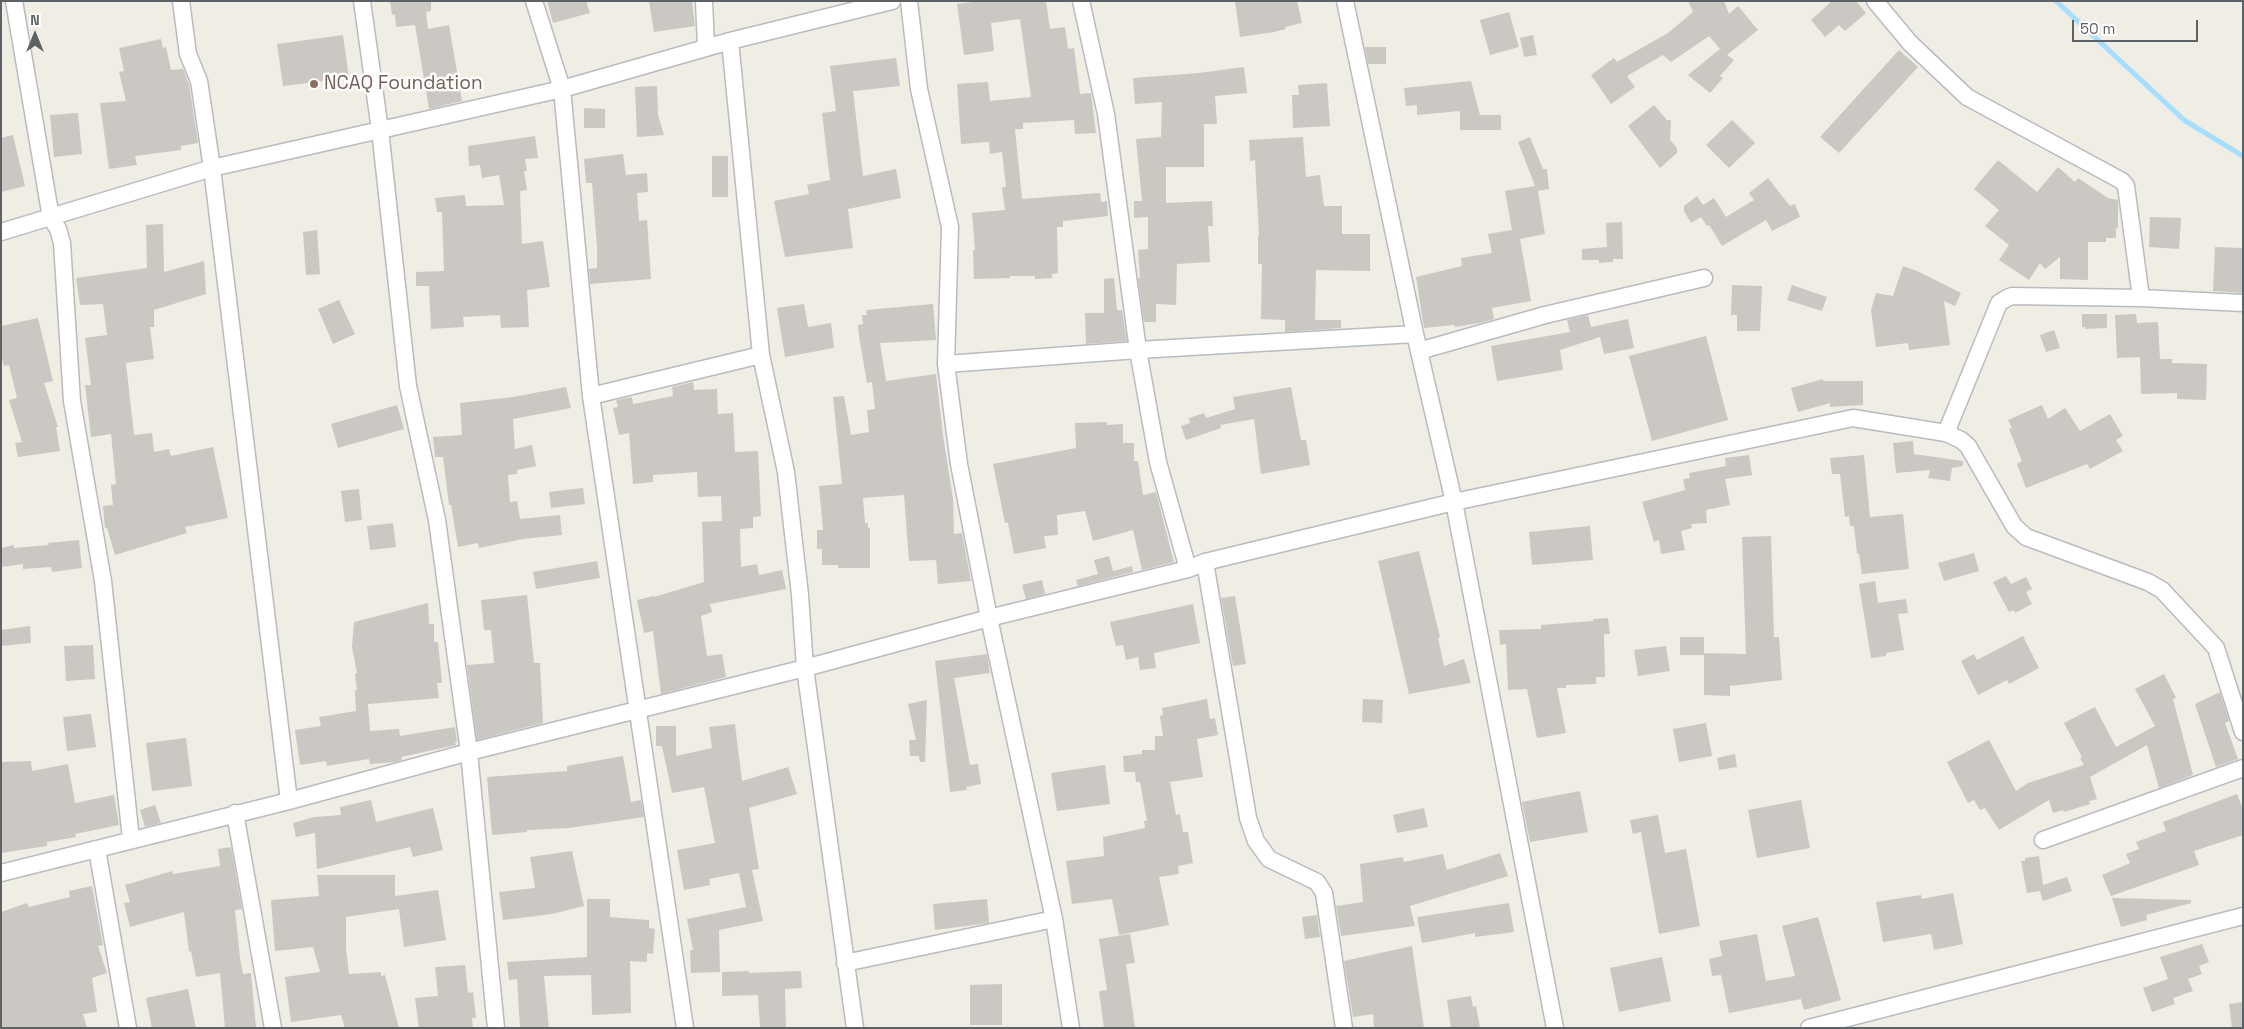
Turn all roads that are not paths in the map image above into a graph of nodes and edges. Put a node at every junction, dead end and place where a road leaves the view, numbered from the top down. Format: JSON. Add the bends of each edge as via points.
{"nodes":[{"id":1,"x":14,"y":1,"type":"edge"},
{"id":2,"x":181,"y":1,"type":"edge"},
{"id":3,"x":362,"y":1,"type":"edge"},
{"id":4,"x":534,"y":1,"type":"edge"},
{"id":5,"x":704,"y":1,"type":"edge"},
{"id":6,"x":892,"y":1,"type":"edge"},
{"id":7,"x":909,"y":1,"type":"edge"},
{"id":8,"x":1081,"y":1,"type":"edge"},
{"id":9,"x":1345,"y":1,"type":"edge"},
{"id":10,"x":1875,"y":1,"type":"edge"},
{"id":11,"x":730,"y":41,"type":"junction"},
{"id":12,"x":706,"y":48,"type":"junction"},
{"id":13,"x":562,"y":90,"type":"junction"},
{"id":14,"x":380,"y":130,"type":"junction"},
{"id":15,"x":212,"y":168,"type":"junction"},
{"id":16,"x":52,"y":218,"type":"junction"},
{"id":17,"x":1,"y":232,"type":"edge"},
{"id":18,"x":1704,"y":278,"type":"dead end"},
{"id":19,"x":2141,"y":298,"type":"junction"},
{"id":20,"x":2243,"y":303,"type":"edge"},
{"id":21,"x":1415,"y":334,"type":"junction"},
{"id":22,"x":1138,"y":350,"type":"junction"},
{"id":23,"x":1419,"y":351,"type":"junction"},
{"id":24,"x":761,"y":355,"type":"junction"},
{"id":25,"x":946,"y":364,"type":"junction"},
{"id":26,"x":591,"y":396,"type":"junction"},
{"id":27,"x":1946,"y":433,"type":"junction"},
{"id":28,"x":1454,"y":502,"type":"junction"},
{"id":29,"x":1205,"y":562,"type":"junction"},
{"id":30,"x":1188,"y":569,"type":"junction"},
{"id":31,"x":989,"y":618,"type":"junction"},
{"id":32,"x":805,"y":668,"type":"junction"},
{"id":33,"x":2238,"y":702,"type":"edge"},
{"id":34,"x":637,"y":711,"type":"junction"},
{"id":35,"x":2243,"y":732,"type":"edge"},
{"id":36,"x":469,"y":752,"type":"junction"},
{"id":37,"x":2243,"y":768,"type":"edge"},
{"id":38,"x":289,"y":801,"type":"junction"},
{"id":39,"x":236,"y":813,"type":"junction"},
{"id":40,"x":131,"y":839,"type":"junction"},
{"id":41,"x":2043,"y":840,"type":"dead end"},
{"id":42,"x":97,"y":849,"type":"junction"},
{"id":43,"x":1,"y":873,"type":"edge"},
{"id":44,"x":2243,"y":916,"type":"edge"},
{"id":45,"x":1054,"y":919,"type":"junction"},
{"id":46,"x":845,"y":963,"type":"junction"},
{"id":47,"x":128,"y":1028,"type":"edge"},
{"id":48,"x":274,"y":1028,"type":"edge"},
{"id":49,"x":496,"y":1028,"type":"edge"},
{"id":50,"x":685,"y":1028,"type":"edge"},
{"id":51,"x":855,"y":1028,"type":"edge"},
{"id":52,"x":1071,"y":1028,"type":"edge"},
{"id":53,"x":1344,"y":1028,"type":"edge"},
{"id":54,"x":1555,"y":1028,"type":"edge"},
{"id":55,"x":1810,"y":1028,"type":"edge"}],
"edges":[{"from":1,"to":16,"type":"street"},
{"from":2,"to":15,"type":"street","via":[[190,60],[198,74]]},
{"from":3,"to":14,"type":"street"},
{"from":4,"to":13,"type":"street"},
{"from":5,"to":12,"type":"street"},
{"from":6,"to":11,"type":"street"},
{"from":7,"to":25,"type":"street","via":[[919,90],[950,227]]},
{"from":8,"to":22,"type":"street","via":[[1106,114]]},
{"from":9,"to":21,"type":"street"},
{"from":10,"to":19,"type":"street","via":[[1910,43],[1967,97],[2122,181],[2126,186]]},
{"from":11,"to":12,"type":"street"},
{"from":11,"to":24,"type":"street"},
{"from":12,"to":13,"type":"street"},
{"from":13,"to":14,"type":"street"},
{"from":13,"to":26,"type":"street"},
{"from":14,"to":15,"type":"street"},
{"from":14,"to":36,"type":"street","via":[[408,386],[437,520]]},
{"from":15,"to":16,"type":"street"},
{"from":15,"to":38,"type":"street"},
{"from":16,"to":17,"type":"street"},
{"from":16,"to":40,"type":"street","via":[[62,243],[72,401],[103,581]]},
{"from":18,"to":23,"type":"street","via":[[1545,314]]},
{"from":19,"to":20,"type":"street"},
{"from":19,"to":27,"type":"street","via":[[2012,296],[2000,303]]},
{"from":21,"to":22,"type":"street"},
{"from":21,"to":23,"type":"street"},
{"from":22,"to":25,"type":"street"},
{"from":22,"to":30,"type":"street","via":[[1158,462]]},
{"from":23,"to":28,"type":"street"},
{"from":24,"to":26,"type":"street"},
{"from":24,"to":32,"type":"street","via":[[786,472]]},
{"from":25,"to":31,"type":"street","via":[[959,464]]},
{"from":26,"to":34,"type":"street"},
{"from":27,"to":28,"type":"street","via":[[1854,418]]},
{"from":27,"to":33,"type":"street","via":[[1968,446],[2014,526],[2026,537],[2162,590],[2216,648]]},
{"from":28,"to":29,"type":"street"},
{"from":28,"to":54,"type":"street"},
{"from":29,"to":30,"type":"street"},
{"from":29,"to":53,"type":"street","via":[[1248,818],[1256,841],[1270,859],[1317,882],[1324,893]]},
{"from":30,"to":31,"type":"street"},
{"from":31,"to":32,"type":"street"},
{"from":31,"to":45,"type":"street"},
{"from":32,"to":34,"type":"street"},
{"from":32,"to":46,"type":"street"},
{"from":33,"to":35,"type":"street"},
{"from":34,"to":36,"type":"street"},
{"from":34,"to":50,"type":"street"},
{"from":36,"to":38,"type":"street"},
{"from":36,"to":49,"type":"street"},
{"from":37,"to":41,"type":"street"},
{"from":38,"to":39,"type":"street"},
{"from":39,"to":40,"type":"street"},
{"from":39,"to":48,"type":"street"},
{"from":40,"to":42,"type":"street"},
{"from":42,"to":43,"type":"street"},
{"from":42,"to":47,"type":"street"},
{"from":44,"to":55,"type":"street"},
{"from":45,"to":46,"type":"street"},
{"from":45,"to":52,"type":"street"},
{"from":46,"to":51,"type":"street"}]}
